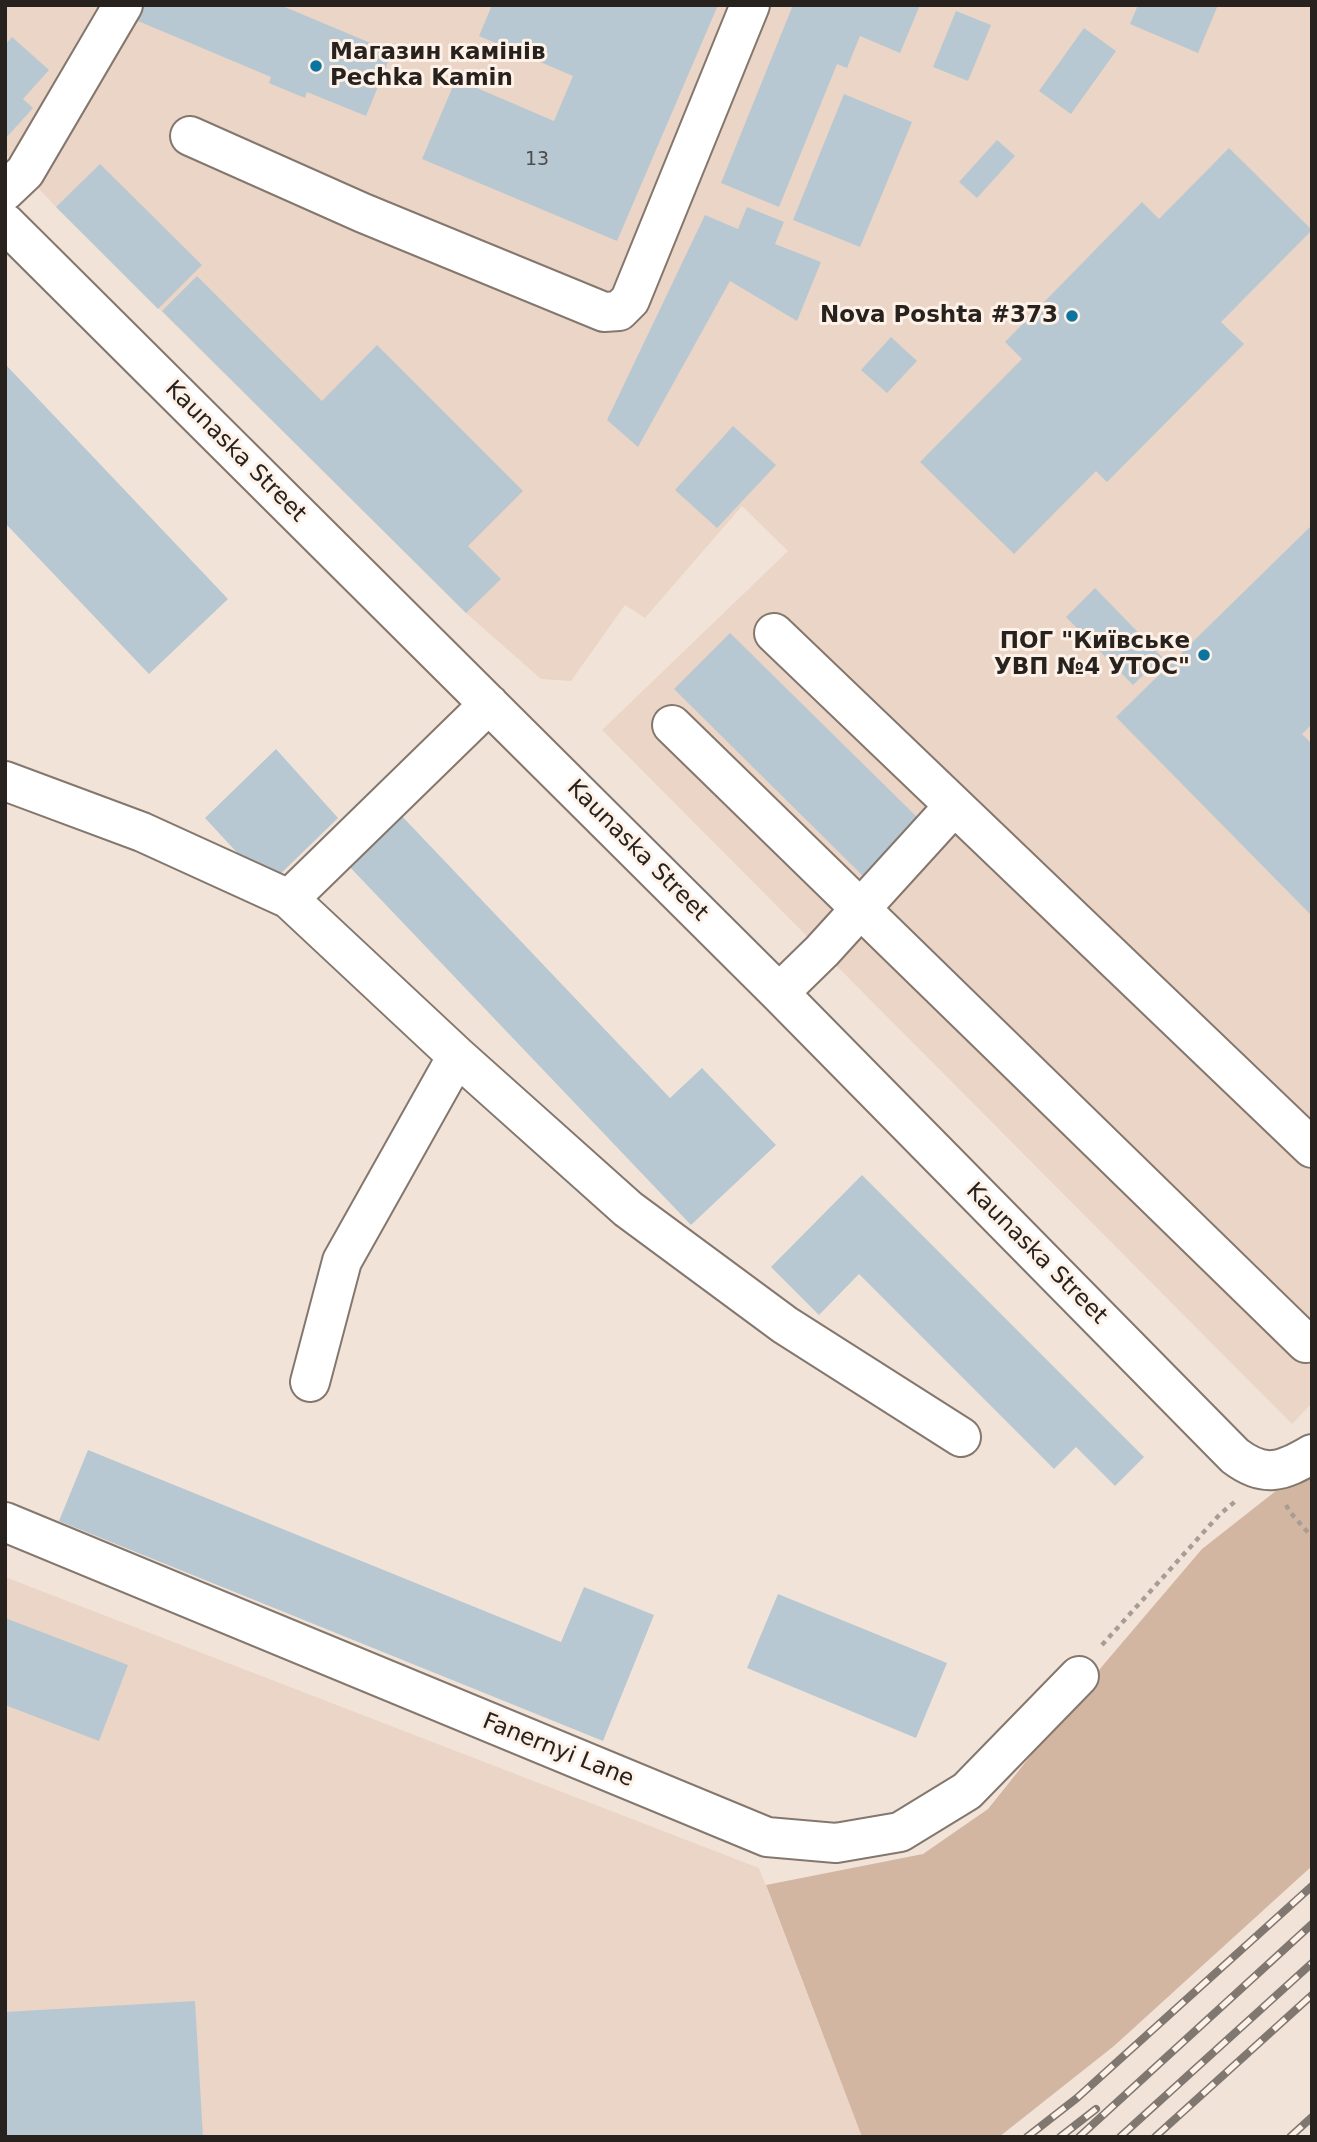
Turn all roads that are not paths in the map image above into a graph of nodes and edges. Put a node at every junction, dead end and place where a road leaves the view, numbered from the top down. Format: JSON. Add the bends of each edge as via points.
{"nodes":[{"id":1,"x":123,"y":5,"type":"edge"},
{"id":2,"x":750,"y":5,"type":"edge"},
{"id":3,"x":190,"y":136,"type":"dead end"},
{"id":4,"x":5,"y":191,"type":"edge"},
{"id":5,"x":5,"y":223,"type":"edge"},
{"id":6,"x":774,"y":633,"type":"dead end"},
{"id":7,"x":489,"y":704,"type":"junction"},
{"id":8,"x":672,"y":724,"type":"dead end"},
{"id":9,"x":5,"y":781,"type":"edge"},
{"id":10,"x":954,"y":806,"type":"junction"},
{"id":11,"x":289,"y":900,"type":"junction"},
{"id":12,"x":861,"y":908,"type":"junction"},
{"id":13,"x":779,"y":993,"type":"junction"},
{"id":14,"x":457,"y":1056,"type":"junction"},
{"id":15,"x":1312,"y":1148,"type":"edge"},
{"id":16,"x":1306,"y":1343,"type":"dead end"},
{"id":17,"x":310,"y":1382,"type":"dead end"},
{"id":18,"x":961,"y":1437,"type":"dead end"},
{"id":19,"x":1312,"y":1454,"type":"edge"},
{"id":20,"x":5,"y":1522,"type":"edge"},
{"id":21,"x":1079,"y":1676,"type":"road end"}],
"edges":[{"from":1,"to":4,"type":"street","via":[[25,172]]},
{"from":2,"to":3,"type":"street","via":[[630,300],[619,312],[604,312],[566,297]]},
{"from":5,"to":7,"type":"street","name":"Kaunaska Street"},
{"from":6,"to":10,"type":"street"},
{"from":7,"to":11,"type":"street"},
{"from":7,"to":13,"type":"street","name":"Kaunaska Street"},
{"from":8,"to":12,"type":"street"},
{"from":9,"to":11,"type":"street","via":[[142,832]]},
{"from":10,"to":12,"type":"street"},
{"from":10,"to":15,"type":"street"},
{"from":11,"to":14,"type":"street"},
{"from":12,"to":13,"type":"street"},
{"from":12,"to":16,"type":"street"},
{"from":13,"to":19,"type":"street","name":"Kaunaska Street","via":[[1235,1456],[1250,1467],[1271,1471]]},
{"from":14,"to":17,"type":"street","via":[[342,1261]]},
{"from":14,"to":18,"type":"street","via":[[628,1209],[785,1325]]},
{"from":20,"to":21,"type":"street","name":"Fanernyi Lane","via":[[767,1837],[836,1843],[900,1832],[967,1791]]}]}
